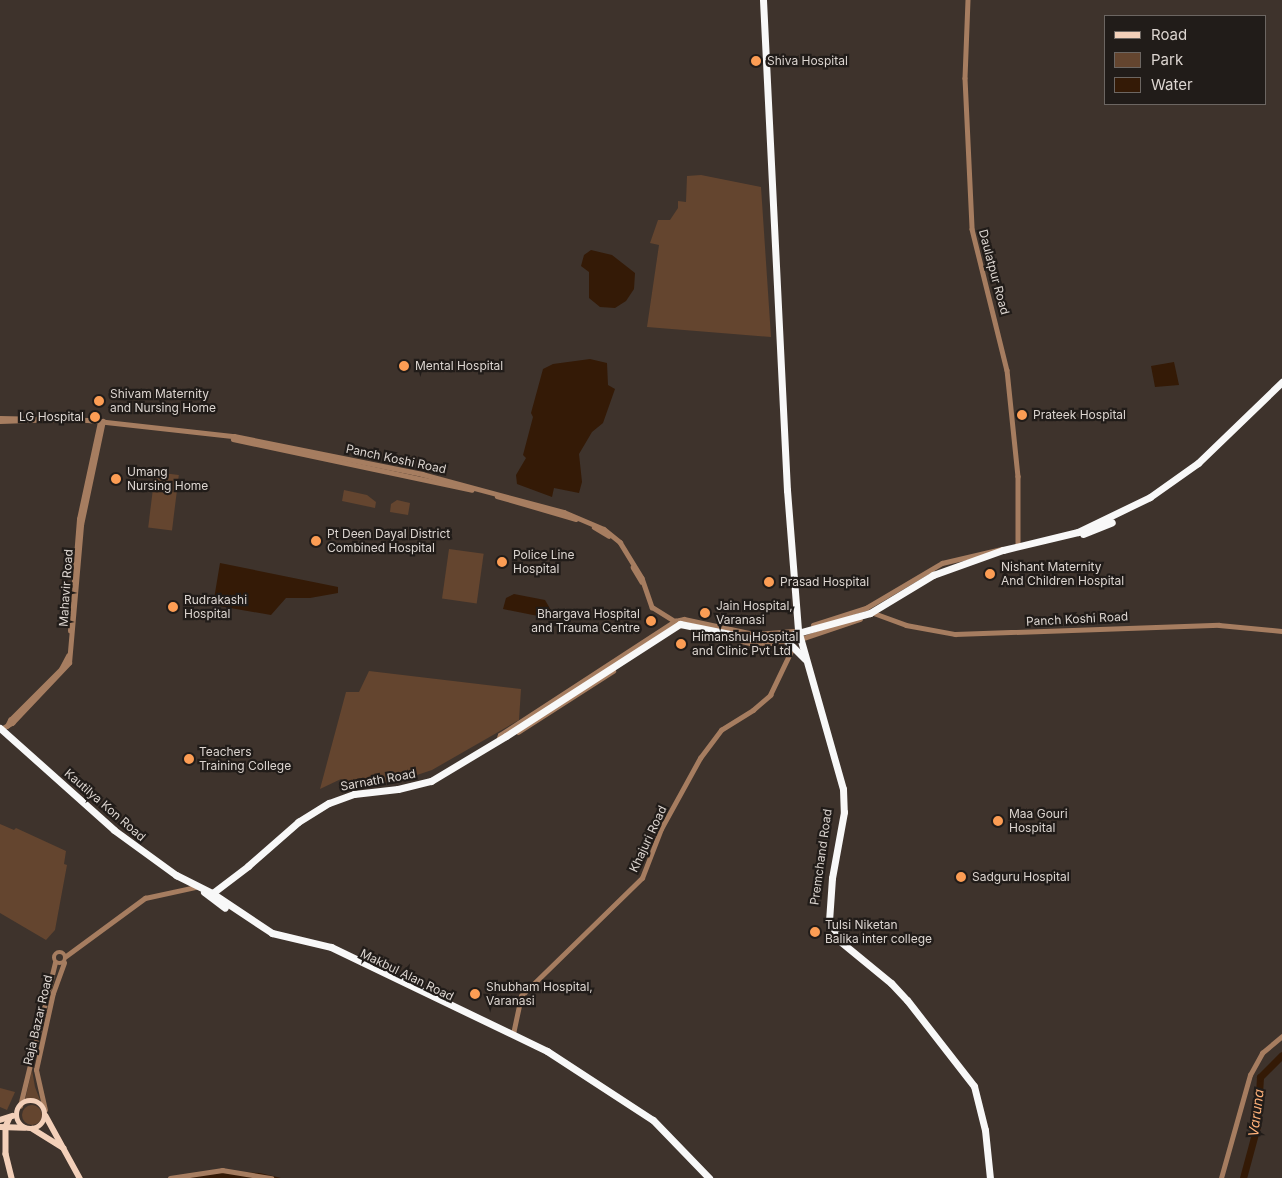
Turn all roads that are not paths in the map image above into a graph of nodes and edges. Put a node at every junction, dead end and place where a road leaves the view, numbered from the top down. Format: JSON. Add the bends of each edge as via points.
{"nodes":[{"id":1,"x":763,"y":0,"type":"edge"},
{"id":2,"x":968,"y":0,"type":"edge"},
{"id":3,"x":1282,"y":382,"type":"edge"},
{"id":4,"x":1282,"y":387,"type":"edge"},
{"id":5,"x":0,"y":420,"type":"edge"},
{"id":6,"x":101,"y":421,"type":"junction"},
{"id":7,"x":1026,"y":545,"type":"junction"},
{"id":8,"x":1018,"y":547,"type":"junction"},
{"id":9,"x":1003,"y":550,"type":"junction"},
{"id":10,"x":866,"y":608,"type":"junction"},
{"id":11,"x":875,"y":614,"type":"junction"},
{"id":12,"x":675,"y":620,"type":"junction"},
{"id":13,"x":683,"y":627,"type":"junction"},
{"id":14,"x":798,"y":630,"type":"junction"},
{"id":15,"x":1282,"y":631,"type":"edge"},
{"id":16,"x":801,"y":639,"type":"junction"},
{"id":17,"x":791,"y":643,"type":"junction"},
{"id":18,"x":807,"y":660,"type":"junction"},
{"id":19,"x":3,"y":728,"type":"edge"},
{"id":20,"x":498,"y":741,"type":"junction"},
{"id":21,"x":199,"y":888,"type":"junction"},
{"id":22,"x":211,"y":896,"type":"junction"},
{"id":23,"x":66,"y":956,"type":"junction"},
{"id":24,"x":55,"y":962,"type":"junction"},
{"id":25,"x":64,"y":963,"type":"junction"},
{"id":26,"x":513,"y":1034,"type":"junction"},
{"id":27,"x":1282,"y":1036,"type":"edge"},
{"id":28,"x":20,"y":1106,"type":"junction"},
{"id":29,"x":17,"y":1112,"type":"junction"},
{"id":30,"x":45,"y":1113,"type":"junction"},
{"id":31,"x":10,"y":1118,"type":"junction"},
{"id":32,"x":0,"y":1120,"type":"edge"},
{"id":33,"x":3,"y":1127,"type":"edge"},
{"id":34,"x":24,"y":1128,"type":"junction"},
{"id":35,"x":33,"y":1129,"type":"junction"},
{"id":36,"x":664,"y":1131,"type":"junction"},
{"id":37,"x":67,"y":1151,"type":"junction"},
{"id":38,"x":12,"y":1178,"type":"edge"},
{"id":39,"x":80,"y":1178,"type":"edge"},
{"id":40,"x":170,"y":1178,"type":"edge"},
{"id":41,"x":271,"y":1178,"type":"edge"},
{"id":42,"x":709,"y":1178,"type":"edge"},
{"id":43,"x":990,"y":1178,"type":"edge"},
{"id":44,"x":1221,"y":1178,"type":"edge"}],
"edges":[{"from":1,"to":14,"type":"highway","name":"Premchand Road","via":[[787,490]]},
{"from":2,"to":8,"type":"street","name":"Daulatpur Road","via":[[965,78],[972,229],[1007,370],[1018,483]]},
{"from":3,"to":7,"type":"highway","via":[[1208,454],[1163,488],[1090,527]]},
{"from":4,"to":7,"type":"highway","via":[[1196,470],[1151,500],[1093,531]]},
{"from":5,"to":6,"type":"street","name":"Panch Koshi Road"},
{"from":6,"to":12,"type":"street","name":"Panch Koshi Road","via":[[279,444],[422,474],[564,512],[604,529],[620,542],[632,558],[652,607]]},
{"from":6,"to":19,"type":"street","via":[[79,519],[68,654],[55,677]]},
{"from":7,"to":8,"type":"highway","name":"Sarnath Road"},
{"from":8,"to":9,"type":"highway","name":"Sarnath Road"},
{"from":9,"to":10,"type":"street","via":[[994,548],[942,563]]},
{"from":9,"to":11,"type":"street","via":[[944,572]]},
{"from":9,"to":20,"type":"highway","name":"Sarnath Road","bridge":true,"via":[[948,567],[870,613],[812,632],[755,639],[680,624]]},
{"from":10,"to":11,"type":"street","name":"Panch Koshi Road"},
{"from":10,"to":14,"type":"street","name":"Panch Koshi Road"},
{"from":11,"to":15,"type":"street","name":"Panch Koshi Road","via":[[906,625],[955,634],[1219,625]]},
{"from":11,"to":16,"type":"street","name":"Panch Koshi Road"},
{"from":12,"to":13,"type":"street","name":"Panch Koshi Road"},
{"from":12,"to":14,"type":"street","name":"Panch Koshi Road","via":[[684,619],[754,634]]},
{"from":12,"to":20,"type":"street","via":[[500,735]]},
{"from":13,"to":17,"type":"street","name":"Panch Koshi Road","via":[[741,643]]},
{"from":13,"to":20,"type":"street","via":[[676,628],[548,714]]},
{"from":14,"to":16,"type":"highway","name":"Premchand Road"},
{"from":16,"to":17,"type":"street","name":"Panch Koshi Road"},
{"from":16,"to":18,"type":"highway","name":"Premchand Road"},
{"from":17,"to":18,"type":"highway"},
{"from":17,"to":26,"type":"street","name":"Khajuri Road","via":[[770,696],[721,730],[700,758],[661,829],[642,878],[521,996]]},
{"from":18,"to":43,"type":"highway","name":"Premchand Road","via":[[840,772],[844,812],[828,904],[830,927],[841,942],[892,983],[974,1086]]},
{"from":19,"to":21,"type":"highway","name":"Kautilya Kon Road","via":[[135,847]]},
{"from":20,"to":22,"type":"highway","name":"Sarnath Road","via":[[431,781],[354,794],[329,803],[298,822]]},
{"from":21,"to":22,"type":"highway","name":"Kautilya Kon Road"},
{"from":21,"to":23,"type":"street","via":[[145,898]]},
{"from":22,"to":26,"type":"highway","name":"Makbul Alan Road","via":[[272,933],[332,947]]},
{"from":22,"to":36,"type":"highway","name":"Makbul Alan Road","via":[[270,936],[328,950],[532,1049]]},
{"from":23,"to":24,"type":"street","via":[[58,952],[54,956]]},
{"from":23,"to":25,"type":"street","name":"Raja Bazar Road"},
{"from":24,"to":25,"type":"street"},
{"from":24,"to":28,"type":"street"},
{"from":25,"to":30,"type":"street","name":"Raja Bazar Road","via":[[53,993],[36,1070]]},
{"from":26,"to":36,"type":"highway","name":"Makbul Alan Road","via":[[602,1086],[644,1113]]},
{"from":27,"to":44,"type":"street","via":[[1262,1053],[1250,1075]]},
{"from":28,"to":29,"type":"main road"},
{"from":28,"to":30,"type":"main road","via":[[32,1101]]},
{"from":29,"to":31,"type":"main road"},
{"from":29,"to":34,"type":"main road","via":[[18,1121]]},
{"from":30,"to":35,"type":"main road","via":[[41,1126]]},
{"from":30,"to":37,"type":"main road"},
{"from":31,"to":32,"type":"main road"},
{"from":31,"to":33,"type":"main road"},
{"from":33,"to":34,"type":"main road"},
{"from":33,"to":38,"type":"main road"},
{"from":34,"to":35,"type":"main road"},
{"from":35,"to":37,"type":"main road"},
{"from":36,"to":42,"type":"highway","name":"Makbul Alan Road"},
{"from":37,"to":39,"type":"main road"},
{"from":40,"to":41,"type":"street","via":[[222,1170]]}]}
